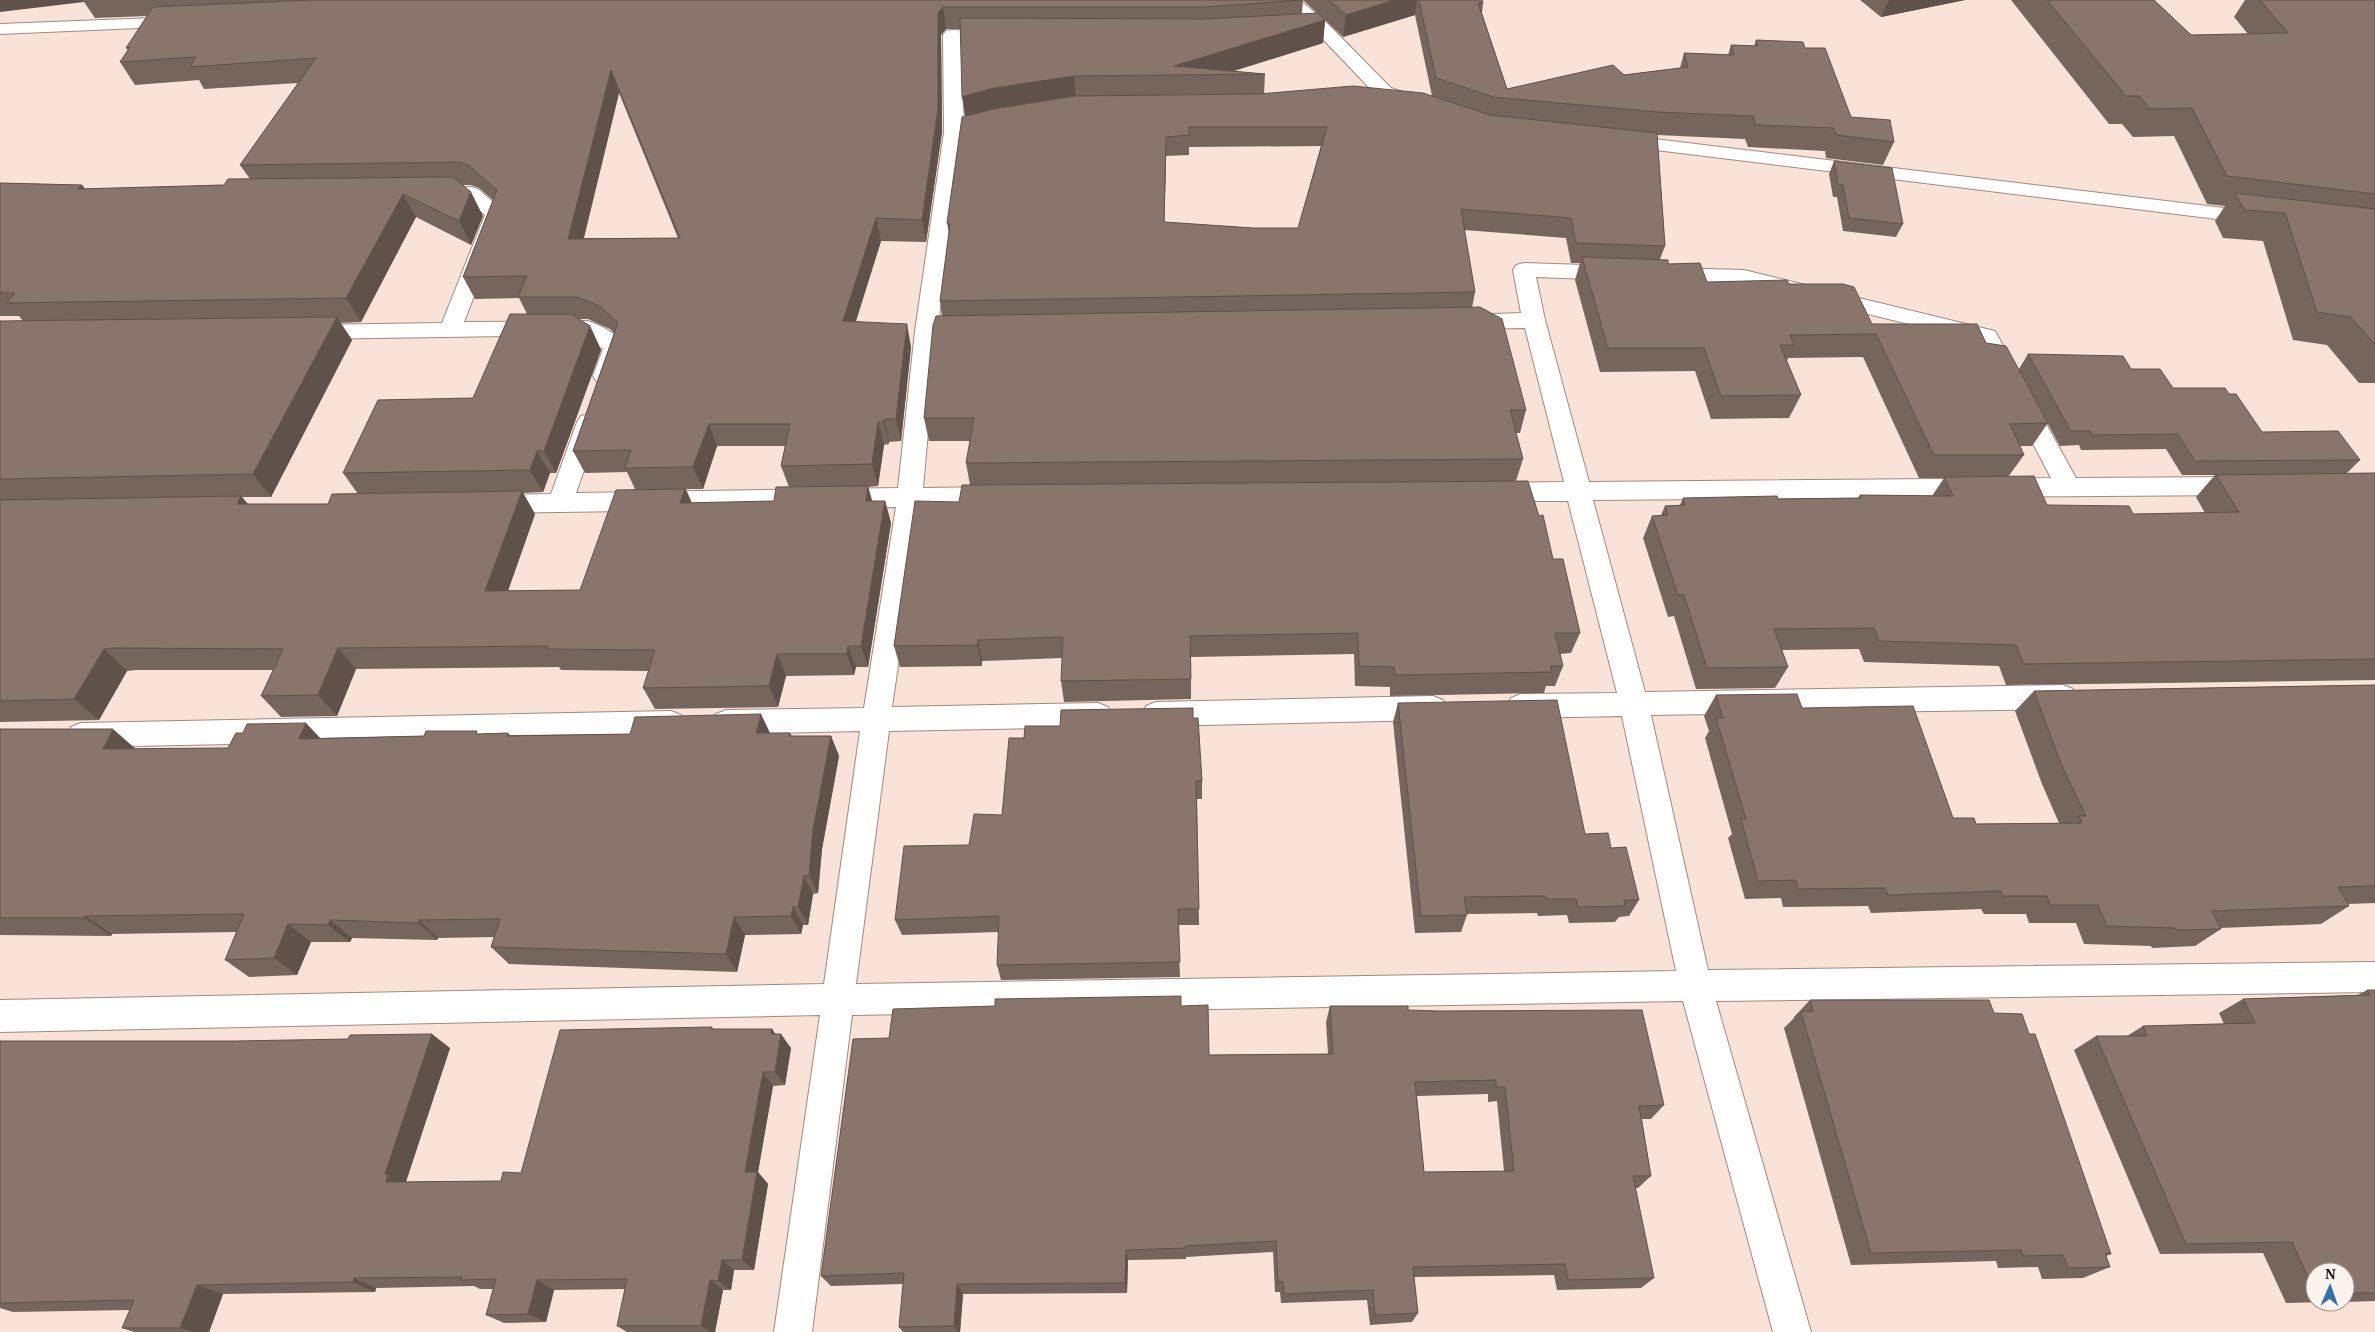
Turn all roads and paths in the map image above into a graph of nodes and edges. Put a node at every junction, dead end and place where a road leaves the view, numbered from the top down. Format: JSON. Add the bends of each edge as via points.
{"nodes":[{"id":1,"x":1290,"y":0,"type":"edge"},
{"id":2,"x":199,"y":21,"type":"edge"},
{"id":3,"x":1322,"y":28,"type":"junction"},
{"id":4,"x":0,"y":29,"type":"edge"},
{"id":5,"x":1302,"y":29,"type":"edge"},
{"id":6,"x":1020,"y":36,"type":"edge"},
{"id":7,"x":1384,"y":92,"type":"junction"},
{"id":8,"x":1365,"y":96,"type":"edge"},
{"id":9,"x":1433,"y":108,"type":"edge"},
{"id":10,"x":1605,"y":139,"type":"edge"},
{"id":11,"x":412,"y":194,"type":"edge"},
{"id":12,"x":2279,"y":220,"type":"edge"},
{"id":13,"x":1534,"y":320,"type":"junction"},
{"id":14,"x":1445,"y":322,"type":"edge"},
{"id":15,"x":450,"y":330,"type":"junction"},
{"id":16,"x":290,"y":332,"type":"edge"},
{"id":17,"x":2266,"y":486,"type":"edge"},
{"id":18,"x":2068,"y":487,"type":"junction"},
{"id":19,"x":1577,"y":492,"type":"junction"},
{"id":20,"x":1468,"y":493,"type":"edge"},
{"id":21,"x":1019,"y":496,"type":"edge"},
{"id":22,"x":910,"y":497,"type":"junction"},
{"id":23,"x":560,"y":503,"type":"junction"},
{"id":24,"x":472,"y":504,"type":"edge"},
{"id":25,"x":2088,"y":697,"type":"edge"},
{"id":26,"x":1634,"y":704,"type":"junction"},
{"id":27,"x":1494,"y":707,"type":"edge"},
{"id":28,"x":1454,"y":708,"type":"edge"},
{"id":29,"x":876,"y":719,"type":"junction"},
{"id":30,"x":60,"y":735,"type":"edge"},
{"id":31,"x":2375,"y":977,"type":"edge"},
{"id":32,"x":1695,"y":985,"type":"junction"},
{"id":33,"x":838,"y":998,"type":"junction"},
{"id":34,"x":0,"y":1016,"type":"edge"},
{"id":35,"x":793,"y":1332,"type":"edge"},
{"id":36,"x":1792,"y":1332,"type":"edge"}],
"edges":[{"from":1,"to":3,"type":"street"},
{"from":2,"to":4,"type":"street"},
{"from":3,"to":5,"type":"street"},
{"from":3,"to":7,"type":"street"},
{"from":6,"to":22,"type":"street","via":[[952,36],[962,130]]},
{"from":7,"to":8,"type":"street"},
{"from":7,"to":9,"type":"street"},
{"from":10,"to":12,"type":"street"},
{"from":11,"to":15,"type":"street","via":[[471,193],[496,213]]},
{"from":13,"to":14,"type":"street"},
{"from":13,"to":18,"type":"street","via":[[1524,270],[1744,277],[1987,336]]},
{"from":13,"to":19,"type":"street"},
{"from":15,"to":16,"type":"street"},
{"from":15,"to":23,"type":"street","via":[[588,328],[615,347]]},
{"from":17,"to":18,"type":"street"},
{"from":18,"to":19,"type":"street"},
{"from":19,"to":20,"type":"street"},
{"from":19,"to":26,"type":"street"},
{"from":21,"to":22,"type":"street"},
{"from":22,"to":23,"type":"street"},
{"from":22,"to":29,"type":"street"},
{"from":23,"to":24,"type":"street"},
{"from":25,"to":26,"type":"street"},
{"from":26,"to":27,"type":"street"},
{"from":26,"to":32,"type":"street"},
{"from":28,"to":29,"type":"street"},
{"from":29,"to":30,"type":"street"},
{"from":29,"to":33,"type":"street"},
{"from":31,"to":32,"type":"street"},
{"from":32,"to":33,"type":"street"},
{"from":32,"to":36,"type":"street"},
{"from":33,"to":34,"type":"street"},
{"from":33,"to":35,"type":"street"}]}
